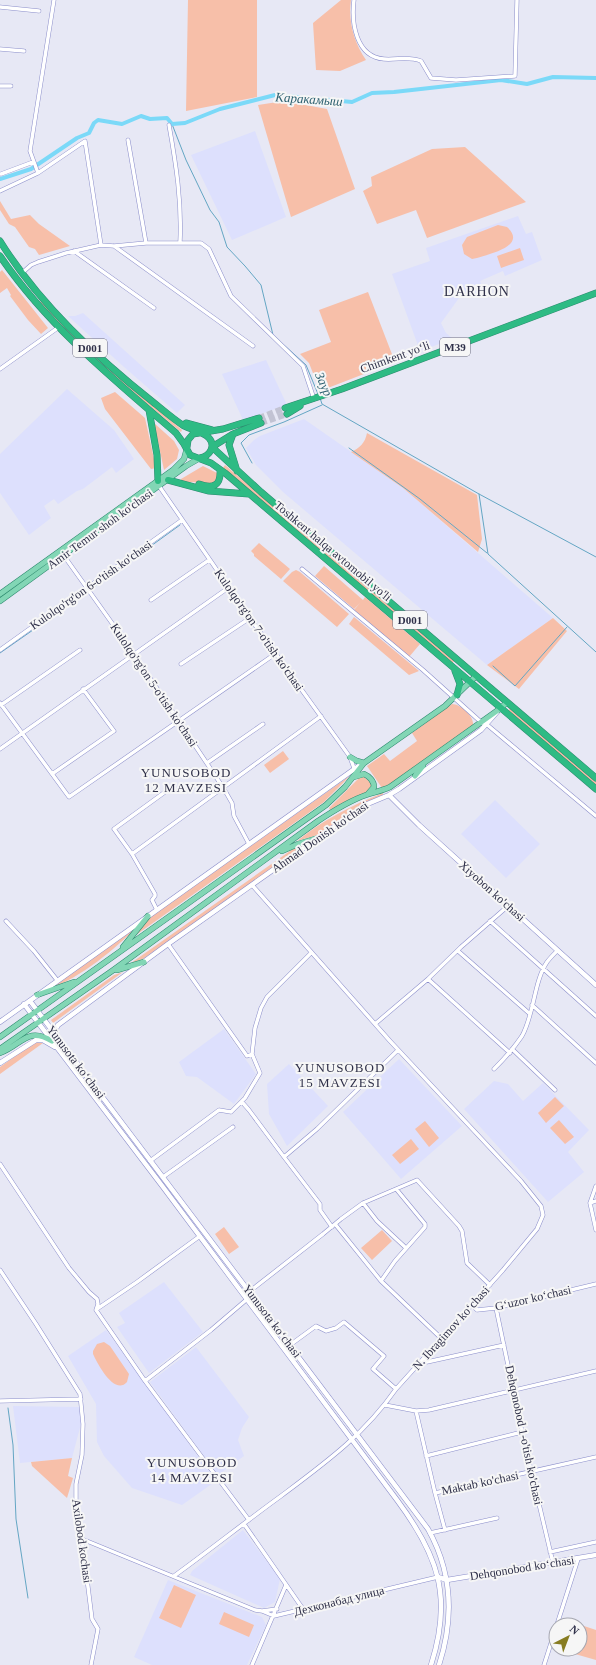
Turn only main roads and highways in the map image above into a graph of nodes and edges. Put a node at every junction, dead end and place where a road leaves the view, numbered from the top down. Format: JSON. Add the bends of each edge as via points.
{"nodes":[{"id":1,"x":0,"y":241,"type":"edge"},
{"id":2,"x":1,"y":258,"type":"edge"},
{"id":3,"x":596,"y":293,"type":"edge"},
{"id":4,"x":40,"y":295,"type":"junction"},
{"id":5,"x":34,"y":300,"type":"junction"},
{"id":6,"x":149,"y":410,"type":"junction"},
{"id":7,"x":286,"y":411,"type":"tunnel mouth"},
{"id":8,"x":172,"y":418,"type":"junction"},
{"id":9,"x":217,"y":430,"type":"junction"},
{"id":10,"x":201,"y":433,"type":"junction"},
{"id":11,"x":233,"y":434,"type":"junction"},
{"id":12,"x":224,"y":439,"type":"junction"},
{"id":13,"x":187,"y":447,"type":"junction"},
{"id":14,"x":212,"y":447,"type":"junction"},
{"id":15,"x":200,"y":458,"type":"junction"},
{"id":16,"x":225,"y":460,"type":"junction"},
{"id":17,"x":220,"y":470,"type":"junction"},
{"id":18,"x":237,"y":471,"type":"junction"},
{"id":19,"x":168,"y":480,"type":"junction"},
{"id":20,"x":159,"y":484,"type":"junction"},
{"id":21,"x":190,"y":486,"type":"junction"},
{"id":22,"x":249,"y":494,"type":"junction"},
{"id":23,"x":1,"y":592,"type":"edge"},
{"id":24,"x":0,"y":601,"type":"edge"},
{"id":25,"x":452,"y":666,"type":"junction"},
{"id":26,"x":476,"y":676,"type":"junction"},
{"id":27,"x":470,"y":682,"type":"junction"},
{"id":28,"x":456,"y":696,"type":"junction"},
{"id":29,"x":507,"y":702,"type":"junction"},
{"id":30,"x":501,"y":708,"type":"junction"},
{"id":31,"x":484,"y":724,"type":"junction"},
{"id":32,"x":350,"y":757,"type":"road end"},
{"id":33,"x":426,"y":762,"type":"junction"},
{"id":34,"x":364,"y":763,"type":"junction"},
{"id":35,"x":354,"y":774,"type":"junction"},
{"id":36,"x":415,"y":776,"type":"junction"},
{"id":37,"x":596,"y":778,"type":"edge"},
{"id":38,"x":596,"y":789,"type":"edge"},
{"id":39,"x":367,"y":794,"type":"junction"},
{"id":40,"x":389,"y":795,"type":"junction"},
{"id":41,"x":318,"y":838,"type":"junction"},
{"id":42,"x":272,"y":855,"type":"junction"},
{"id":43,"x":148,"y":916,"type":"junction"},
{"id":44,"x":119,"y":952,"type":"junction"},
{"id":45,"x":144,"y":962,"type":"junction"},
{"id":46,"x":112,"y":971,"type":"junction"},
{"id":47,"x":82,"y":978,"type":"junction"},
{"id":48,"x":596,"y":985,"type":"edge"},
{"id":49,"x":37,"y":996,"type":"junction"},
{"id":50,"x":30,"y":1001,"type":"junction"},
{"id":51,"x":24,"y":1004,"type":"junction"},
{"id":52,"x":37,"y":1010,"type":"junction"},
{"id":53,"x":32,"y":1014,"type":"junction"},
{"id":54,"x":44,"y":1019,"type":"junction"},
{"id":55,"x":0,"y":1022,"type":"edge"},
{"id":56,"x":38,"y":1023,"type":"junction"},
{"id":57,"x":0,"y":1037,"type":"edge"},
{"id":58,"x":57,"y":1038,"type":"junction"},
{"id":59,"x":52,"y":1041,"type":"junction"},
{"id":60,"x":0,"y":1050,"type":"edge"},
{"id":61,"x":59,"y":1050,"type":"junction"},
{"id":62,"x":0,"y":1053,"type":"edge"},
{"id":63,"x":0,"y":1063,"type":"edge"},
{"id":64,"x":596,"y":1555,"type":"edge"},
{"id":65,"x":438,"y":1577,"type":"junction"},
{"id":66,"x":447,"y":1580,"type":"junction"},
{"id":67,"x":439,"y":1586,"type":"junction"},
{"id":68,"x":431,"y":1665,"type":"edge"},
{"id":69,"x":439,"y":1665,"type":"edge"}],
"edges":[{"from":1,"to":4,"type":"highway","name":"Toshkent halqa avtomobil yo'li","number":"D001"},
{"from":2,"to":5,"type":"highway","name":"Toshkent halqa avtomobil yo'li","number":"D001"},
{"from":3,"to":7,"type":"highway","name":"Chimkent yo‘li","number":"M39"},
{"from":4,"to":5,"type":"highway"},
{"from":4,"to":8,"type":"highway","name":"Toshkent halqa avtomobil yo'li","number":"D001","via":[[93,350]]},
{"from":5,"to":6,"type":"highway","name":"Toshkent halqa avtomobil yo'li","number":"D001","via":[[87,356]]},
{"from":6,"to":13,"type":"highway","name":"Toshkent halqa avtomobil yo'li","number":"D001","via":[[176,433]]},
{"from":6,"to":20,"type":"highway"},
{"from":8,"to":9,"type":"highway"},
{"from":8,"to":10,"type":"highway","name":"Toshkent halqa avtomobil yo'li","number":"D001"},
{"from":9,"to":10,"type":"highway"},
{"from":9,"to":11,"type":"highway","via":[[260,421]]},
{"from":10,"to":13,"type":"highway","via":[[190,437],[186,443]]},
{"from":10,"to":14,"type":"highway","name":"Toshkent halqa avtomobil yo'li","via":[[210,439]]},
{"from":11,"to":12,"type":"highway"},
{"from":11,"to":18,"type":"highway","via":[[229,445]]},
{"from":12,"to":14,"type":"highway"},
{"from":12,"to":16,"type":"highway","via":[[220,448]]},
{"from":13,"to":15,"type":"highway","name":"Toshkent halqa avtomobil yo'li","via":[[190,455]]},
{"from":13,"to":20,"type":"main road","name":"Amir Temur shoh ko'chasi","via":[[182,461]]},
{"from":14,"to":15,"type":"highway","via":[[209,453]]},
{"from":14,"to":16,"type":"highway","name":"Toshkent halqa avtomobil yo'li","number":"D001"},
{"from":15,"to":17,"type":"highway","name":"Toshkent halqa avtomobil yo'li","number":"D001"},
{"from":15,"to":19,"type":"main road","name":"Amir Temur shoh ko'chasi"},
{"from":16,"to":18,"type":"highway","name":"Toshkent halqa avtomobil yo'li","number":"D001"},
{"from":17,"to":21,"type":"highway","via":[[220,479],[215,485]]},
{"from":17,"to":22,"type":"highway","name":"Toshkent halqa avtomobil yo'li","number":"D001"},
{"from":18,"to":26,"type":"highway","name":"Toshkent halqa avtomobil yo'li","number":"D001"},
{"from":19,"to":20,"type":"main road","name":"Amir Temur shoh ko'chasi"},
{"from":19,"to":21,"type":"highway"},
{"from":20,"to":23,"type":"main road","name":"Amir Temur shoh ko'chasi"},
{"from":20,"to":24,"type":"main road","name":"Amir Temur shoh ko'chasi"},
{"from":21,"to":22,"type":"highway","via":[[209,491]]},
{"from":22,"to":25,"type":"highway","name":"Toshkent halqa avtomobil yo'li","number":"D001"},
{"from":25,"to":27,"type":"highway","name":"Toshkent halqa avtomobil yo'li","number":"D001"},
{"from":25,"to":28,"type":"highway","via":[[459,681]]},
{"from":26,"to":27,"type":"main road","name":"Ahmad Donish ko'chasi"},
{"from":26,"to":29,"type":"highway","name":"Toshkent halqa avtomobil yo'li","number":"D001"},
{"from":27,"to":28,"type":"main road","name":"Ahmad Donish ko'chasi"},
{"from":27,"to":30,"type":"highway","name":"Toshkent halqa avtomobil yo'li","number":"D001"},
{"from":28,"to":34,"type":"main road","name":"Ahmad Donish ko'chasi"},
{"from":29,"to":30,"type":"main road","name":"Ahmad Donish ko'chasi"},
{"from":29,"to":37,"type":"highway","name":"Toshkent halqa avtomobil yo'li","number":"D001"},
{"from":30,"to":31,"type":"main road","name":"Ahmad Donish ko'chasi"},
{"from":30,"to":38,"type":"highway","name":"Toshkent halqa avtomobil yo'li","number":"D001"},
{"from":31,"to":33,"type":"main road","name":"Ahmad Donish ko'chasi"},
{"from":31,"to":36,"type":"main road","name":"Ahmad Donish ko'chasi","via":[[481,730]]},
{"from":32,"to":34,"type":"main road"},
{"from":33,"to":36,"type":"main road"},
{"from":33,"to":39,"type":"main road","name":"Ahmad Donish ko'chasi","via":[[390,787]]},
{"from":34,"to":35,"type":"main road","name":"Ahmad Donish ko'chasi"},
{"from":35,"to":39,"type":"main road","name":"Ahmad Donish ko'chasi","via":[[364,774],[374,784]]},
{"from":35,"to":43,"type":"main road","name":"Ahmad Donish ko'chasi"},
{"from":35,"to":44,"type":"main road","name":"Ahmad Donish ko'chasi","via":[[333,800]]},
{"from":36,"to":40,"type":"main road","name":"Ahmad Donish ko'chasi"},
{"from":39,"to":42,"type":"main road","name":"Ahmad Donish ko'chasi","via":[[324,817]]},
{"from":40,"to":41,"type":"main road","name":"Ahmad Donish ko'chasi","via":[[365,805]]},
{"from":40,"to":48,"type":"main road","name":"Xiyobon ko'chasi"},
{"from":41,"to":42,"type":"main road"},
{"from":41,"to":45,"type":"main road","name":"Ahmad Donish ko'chasi"},
{"from":42,"to":46,"type":"main road","name":"Ahmad Donish ko'chasi"},
{"from":43,"to":44,"type":"main road"},
{"from":43,"to":49,"type":"main road","name":"Ahmad Donish ko'chasi"},
{"from":44,"to":47,"type":"main road","name":"Ahmad Donish ko'chasi"},
{"from":45,"to":46,"type":"main road"},
{"from":45,"to":58,"type":"main road","name":"Ahmad Donish ko'chasi","via":[[58,1025],[55,1030]]},
{"from":46,"to":54,"type":"main road","name":"Ahmad Donish ko'chasi"},
{"from":47,"to":49,"type":"main road"},
{"from":47,"to":52,"type":"main road","name":"Ahmad Donish ko'chasi"},
{"from":49,"to":50,"type":"main road","name":"Ahmad Donish ko'chasi"},
{"from":50,"to":51,"type":"main road","name":"Ahmad Donish ko'chasi"},
{"from":50,"to":52,"type":"main road","name":"Yunusota koʻchasi"},
{"from":51,"to":53,"type":"main road","name":"Yunusota koʻchasi"},
{"from":51,"to":55,"type":"main road","name":"Ahmad Donish ko'chasi"},
{"from":52,"to":53,"type":"main road","name":"Ahmad Donish ko'chasi"},
{"from":52,"to":54,"type":"main road","name":"Yunusota koʻchasi"},
{"from":53,"to":56,"type":"main road","name":"Yunusota koʻchasi"},
{"from":53,"to":57,"type":"main road","name":"Ahmad Donish ko'chasi"},
{"from":54,"to":56,"type":"main road","name":"Ahmad Donish ko'chasi"},
{"from":54,"to":58,"type":"main road","name":"Yunusota koʻchasi"},
{"from":56,"to":59,"type":"main road","name":"Yunusota koʻchasi"},
{"from":56,"to":60,"type":"main road","name":"Ahmad Donish ko'chasi"},
{"from":58,"to":66,"type":"main road","name":"Yunusota koʻchasi","via":[[414,1508],[430,1533]]},
{"from":59,"to":61,"type":"main road","name":"Yunusota koʻchasi"},
{"from":59,"to":62,"type":"main road","via":[[41,1035],[32,1035]]},
{"from":61,"to":63,"type":"main road","via":[[42,1040],[31,1042]]},
{"from":61,"to":65,"type":"main road","name":"Yunusota koʻchasi","via":[[414,1523],[428,1548]]},
{"from":64,"to":66,"type":"main road","name":"Dehqonobod koʻchasi"},
{"from":65,"to":66,"type":"main road"},
{"from":65,"to":67,"type":"main road","name":"Yunusota koʻchasi"},
{"from":66,"to":67,"type":"main road"},
{"from":66,"to":69,"type":"main road","name":"Yunusota koʻchasi","via":[[448,1627]]},
{"from":67,"to":68,"type":"main road","name":"Yunusota koʻchasi","via":[[440,1632]]}]}
